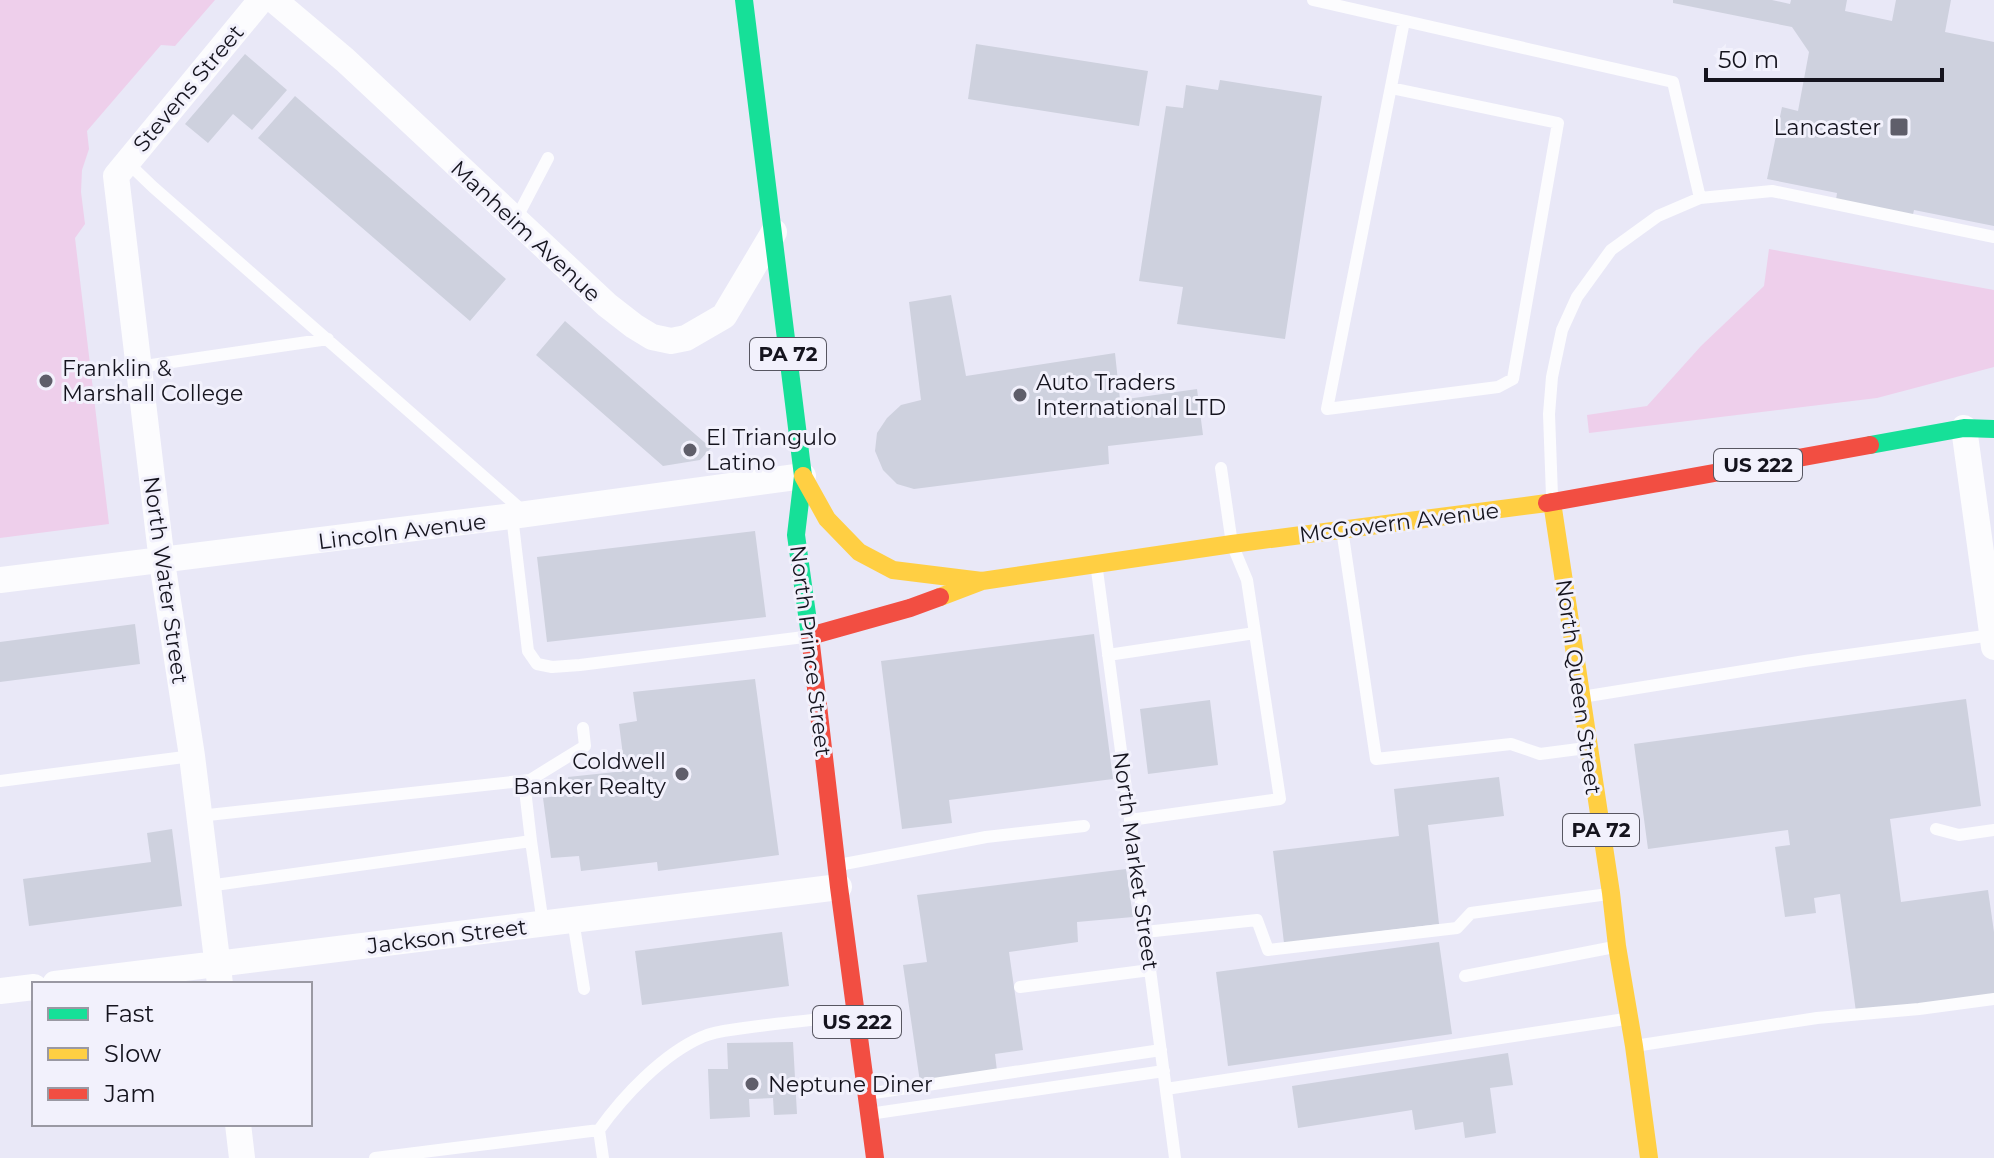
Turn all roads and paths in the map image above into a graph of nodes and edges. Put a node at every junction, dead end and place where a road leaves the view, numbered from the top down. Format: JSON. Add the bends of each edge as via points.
{"nodes":[{"id":1,"x":261,"y":0,"type":"edge"},
{"id":2,"x":274,"y":0,"type":"edge"},
{"id":3,"x":744,"y":0,"type":"edge"},
{"id":4,"x":1313,"y":0,"type":"edge"},
{"id":5,"x":1404,"y":21,"type":"junction"},
{"id":6,"x":1391,"y":88,"type":"junction"},
{"id":7,"x":548,"y":158,"type":"dead end"},
{"id":8,"x":121,"y":169,"type":"junction"},
{"id":9,"x":1700,"y":198,"type":"junction"},
{"id":10,"x":515,"y":221,"type":"junction"},
{"id":11,"x":774,"y":232,"type":"junction"},
{"id":12,"x":1994,"y":237,"type":"edge"},
{"id":13,"x":328,"y":339,"type":"junction"},
{"id":14,"x":138,"y":367,"type":"junction"},
{"id":15,"x":1994,"y":414,"type":"edge"},
{"id":16,"x":1964,"y":428,"type":"junction"},
{"id":17,"x":1994,"y":429,"type":"edge"},
{"id":18,"x":1221,"y":468,"type":"dead end"},
{"id":19,"x":803,"y":476,"type":"junction"},
{"id":20,"x":1552,"y":502,"type":"junction"},
{"id":21,"x":519,"y":515,"type":"junction"},
{"id":22,"x":1342,"y":529,"type":"junction"},
{"id":23,"x":1232,"y":544,"type":"junction"},
{"id":24,"x":162,"y":562,"type":"junction"},
{"id":25,"x":1096,"y":563,"type":"junction"},
{"id":26,"x":0,"y":580,"type":"edge"},
{"id":27,"x":982,"y":581,"type":"junction"},
{"id":28,"x":1255,"y":633,"type":"junction"},
{"id":29,"x":810,"y":636,"type":"junction"},
{"id":30,"x":1993,"y":641,"type":"edge"},
{"id":31,"x":1108,"y":655,"type":"junction"},
{"id":32,"x":1580,"y":698,"type":"junction"},
{"id":33,"x":583,"y":728,"type":"dead end"},
{"id":34,"x":1588,"y":748,"type":"junction"},
{"id":35,"x":192,"y":756,"type":"junction"},
{"id":36,"x":0,"y":781,"type":"edge"},
{"id":37,"x":524,"y":781,"type":"junction"},
{"id":38,"x":199,"y":816,"type":"junction"},
{"id":39,"x":1130,"y":820,"type":"junction"},
{"id":40,"x":1084,"y":826,"type":"dead end"},
{"id":41,"x":1936,"y":829,"type":"dead end"},
{"id":42,"x":1994,"y":830,"type":"edge"},
{"id":43,"x":531,"y":841,"type":"junction"},
{"id":44,"x":838,"y":876,"type":"junction"},
{"id":45,"x":208,"y":886,"type":"junction"},
{"id":46,"x":1611,"y":893,"type":"junction"},
{"id":47,"x":573,"y":920,"type":"junction"},
{"id":48,"x":543,"y":924,"type":"junction"},
{"id":49,"x":1145,"y":932,"type":"junction"},
{"id":50,"x":1617,"y":946,"type":"junction"},
{"id":51,"x":1150,"y":970,"type":"junction"},
{"id":52,"x":219,"y":974,"type":"edge"},
{"id":53,"x":1465,"y":976,"type":"dead end"},
{"id":54,"x":88,"y":982,"type":"edge"},
{"id":55,"x":32,"y":987,"type":"edge"},
{"id":56,"x":1020,"y":987,"type":"dead end"},
{"id":57,"x":584,"y":989,"type":"dead end"},
{"id":58,"x":0,"y":991,"type":"edge"},
{"id":59,"x":1994,"y":999,"type":"edge"},
{"id":60,"x":856,"y":1016,"type":"junction"},
{"id":61,"x":1629,"y":1018,"type":"junction"},
{"id":62,"x":1634,"y":1046,"type":"junction"},
{"id":63,"x":1161,"y":1050,"type":"junction"},
{"id":64,"x":1164,"y":1071,"type":"junction"},
{"id":65,"x":1166,"y":1089,"type":"junction"},
{"id":66,"x":867,"y":1094,"type":"junction"},
{"id":67,"x":869,"y":1114,"type":"junction"},
{"id":68,"x":238,"y":1126,"type":"edge"},
{"id":69,"x":599,"y":1130,"type":"junction"},
{"id":70,"x":242,"y":1158,"type":"edge"},
{"id":71,"x":375,"y":1158,"type":"edge"},
{"id":72,"x":603,"y":1158,"type":"edge"},
{"id":73,"x":875,"y":1158,"type":"edge"},
{"id":74,"x":1175,"y":1158,"type":"edge"},
{"id":75,"x":1649,"y":1158,"type":"edge"}],
"edges":[{"from":1,"to":8,"type":"street","name":"Stevens Street"},
{"from":2,"to":10,"type":"street","name":"Manheim Avenue"},
{"from":3,"to":11,"type":"main road","name":"North Prince Street","number":"PA 72"},
{"from":4,"to":5,"type":"lane"},
{"from":5,"to":6,"type":"lane"},
{"from":5,"to":9,"type":"lane","via":[[1673,82]]},
{"from":6,"to":6,"type":"lane","via":[[1360,241],[1327,409],[1498,387],[1513,379],[1558,123]]},
{"from":7,"to":10,"type":"lane"},
{"from":8,"to":13,"type":"lane","via":[[153,187]]},
{"from":8,"to":14,"type":"street","name":"North Water Street"},
{"from":9,"to":12,"type":"lane","via":[[1772,191]]},
{"from":9,"to":20,"type":"lane","via":[[1658,216],[1611,250],[1577,297],[1562,330],[1552,377]]},
{"from":10,"to":11,"type":"street","name":"Manheim Avenue","via":[[634,326],[671,341],[724,316]]},
{"from":11,"to":19,"type":"main road","name":"North Prince Street","number":"PA 72"},
{"from":13,"to":14,"type":"lane"},
{"from":13,"to":21,"type":"lane"},
{"from":14,"to":24,"type":"street","name":"North Water Street"},
{"from":15,"to":16,"type":"lane"},
{"from":16,"to":17,"type":"main road","name":"McGovern Avenue","number":"US 222"},
{"from":16,"to":20,"type":"main road","name":"McGovern Avenue","number":"US 222"},
{"from":16,"to":30,"type":"street"},
{"from":18,"to":23,"type":"lane"},
{"from":19,"to":21,"type":"street","name":"Lincoln Avenue"},
{"from":19,"to":27,"type":"main road","number":"PA 72","via":[[827,519],[859,552],[893,570]]},
{"from":19,"to":29,"type":"main road","name":"North Prince Street","number":"PA 72","via":[[796,535]]},
{"from":20,"to":22,"type":"main road","name":"McGovern Avenue","number":"US 222"},
{"from":20,"to":32,"type":"main road","name":"North Queen Street","number":"PA 72"},
{"from":21,"to":24,"type":"street","name":"Lincoln Avenue"},
{"from":21,"to":29,"type":"lane","via":[[528,651],[537,664],[580,665]]},
{"from":22,"to":23,"type":"main road","name":"McGovern Avenue","number":"US 222"},
{"from":22,"to":34,"type":"lane","via":[[1376,759],[1511,744],[1540,754]]},
{"from":23,"to":25,"type":"main road","name":"McGovern Avenue","number":"US 222"},
{"from":23,"to":28,"type":"lane","via":[[1247,580]]},
{"from":24,"to":26,"type":"street","name":"Lincoln Avenue"},
{"from":24,"to":35,"type":"street","name":"North Water Street"},
{"from":25,"to":27,"type":"main road","name":"McGovern Avenue","number":"US 222"},
{"from":25,"to":31,"type":"lane","name":"North Market Street"},
{"from":27,"to":29,"type":"main road","name":"McGovern Avenue","number":"US 222"},
{"from":28,"to":31,"type":"lane"},
{"from":28,"to":39,"type":"lane","via":[[1280,799]]},
{"from":29,"to":44,"type":"main road","name":"North Prince Street","number":"US 222"},
{"from":30,"to":32,"type":"lane","via":[[1805,661]]},
{"from":31,"to":39,"type":"lane","name":"North Market Street"},
{"from":32,"to":34,"type":"main road","name":"North Queen Street","number":"PA 72"},
{"from":33,"to":37,"type":"lane","via":[[585,746]]},
{"from":34,"to":46,"type":"main road","name":"North Queen Street","number":"PA 72"},
{"from":35,"to":36,"type":"lane"},
{"from":35,"to":38,"type":"street","name":"North Water Street"},
{"from":37,"to":38,"type":"lane"},
{"from":37,"to":43,"type":"lane"},
{"from":38,"to":45,"type":"street","name":"North Water Street"},
{"from":39,"to":49,"type":"lane","name":"North Market Street"},
{"from":40,"to":44,"type":"lane","via":[[986,837]]},
{"from":41,"to":42,"type":"lane","via":[[1959,835]]},
{"from":43,"to":45,"type":"lane"},
{"from":43,"to":48,"type":"lane"},
{"from":44,"to":47,"type":"street","name":"Jackson Street"},
{"from":44,"to":60,"type":"main road","name":"North Prince Street","number":"US 222"},
{"from":45,"to":52,"type":"street","name":"North Water Street"},
{"from":46,"to":49,"type":"lane","via":[[1471,913],[1457,928],[1268,950],[1257,920]]},
{"from":46,"to":50,"type":"main road","name":"North Queen Street","number":"PA 72"},
{"from":47,"to":48,"type":"street","name":"Jackson Street"},
{"from":47,"to":57,"type":"lane"},
{"from":48,"to":52,"type":"street","name":"Jackson Street"},
{"from":49,"to":51,"type":"lane","name":"North Market Street"},
{"from":50,"to":53,"type":"lane"},
{"from":50,"to":61,"type":"main road","name":"North Queen Street","number":"PA 72"},
{"from":51,"to":56,"type":"lane"},
{"from":51,"to":63,"type":"lane","name":"North Market Street"},
{"from":52,"to":54,"type":"street","name":"Jackson Street"},
{"from":55,"to":58,"type":"street"},
{"from":59,"to":62,"type":"lane","via":[[1817,1018]]},
{"from":60,"to":66,"type":"main road","name":"North Prince Street","number":"US 222"},
{"from":60,"to":69,"type":"lane","via":[[704,1036],[671,1055],[624,1098]]},
{"from":61,"to":62,"type":"main road","name":"North Queen Street","number":"PA 72"},
{"from":61,"to":65,"type":"lane"},
{"from":62,"to":75,"type":"main road","name":"North Queen Street","number":"PA 72"},
{"from":63,"to":64,"type":"lane","name":"North Market Street"},
{"from":63,"to":66,"type":"lane"},
{"from":64,"to":65,"type":"lane","name":"North Market Street"},
{"from":64,"to":67,"type":"lane"},
{"from":65,"to":74,"type":"lane","name":"North Market Street"},
{"from":66,"to":67,"type":"main road","name":"North Prince Street","number":"US 222"},
{"from":67,"to":73,"type":"main road","name":"North Prince Street","number":"US 222"},
{"from":68,"to":70,"type":"street"},
{"from":69,"to":71,"type":"lane"},
{"from":69,"to":72,"type":"lane"}]}
